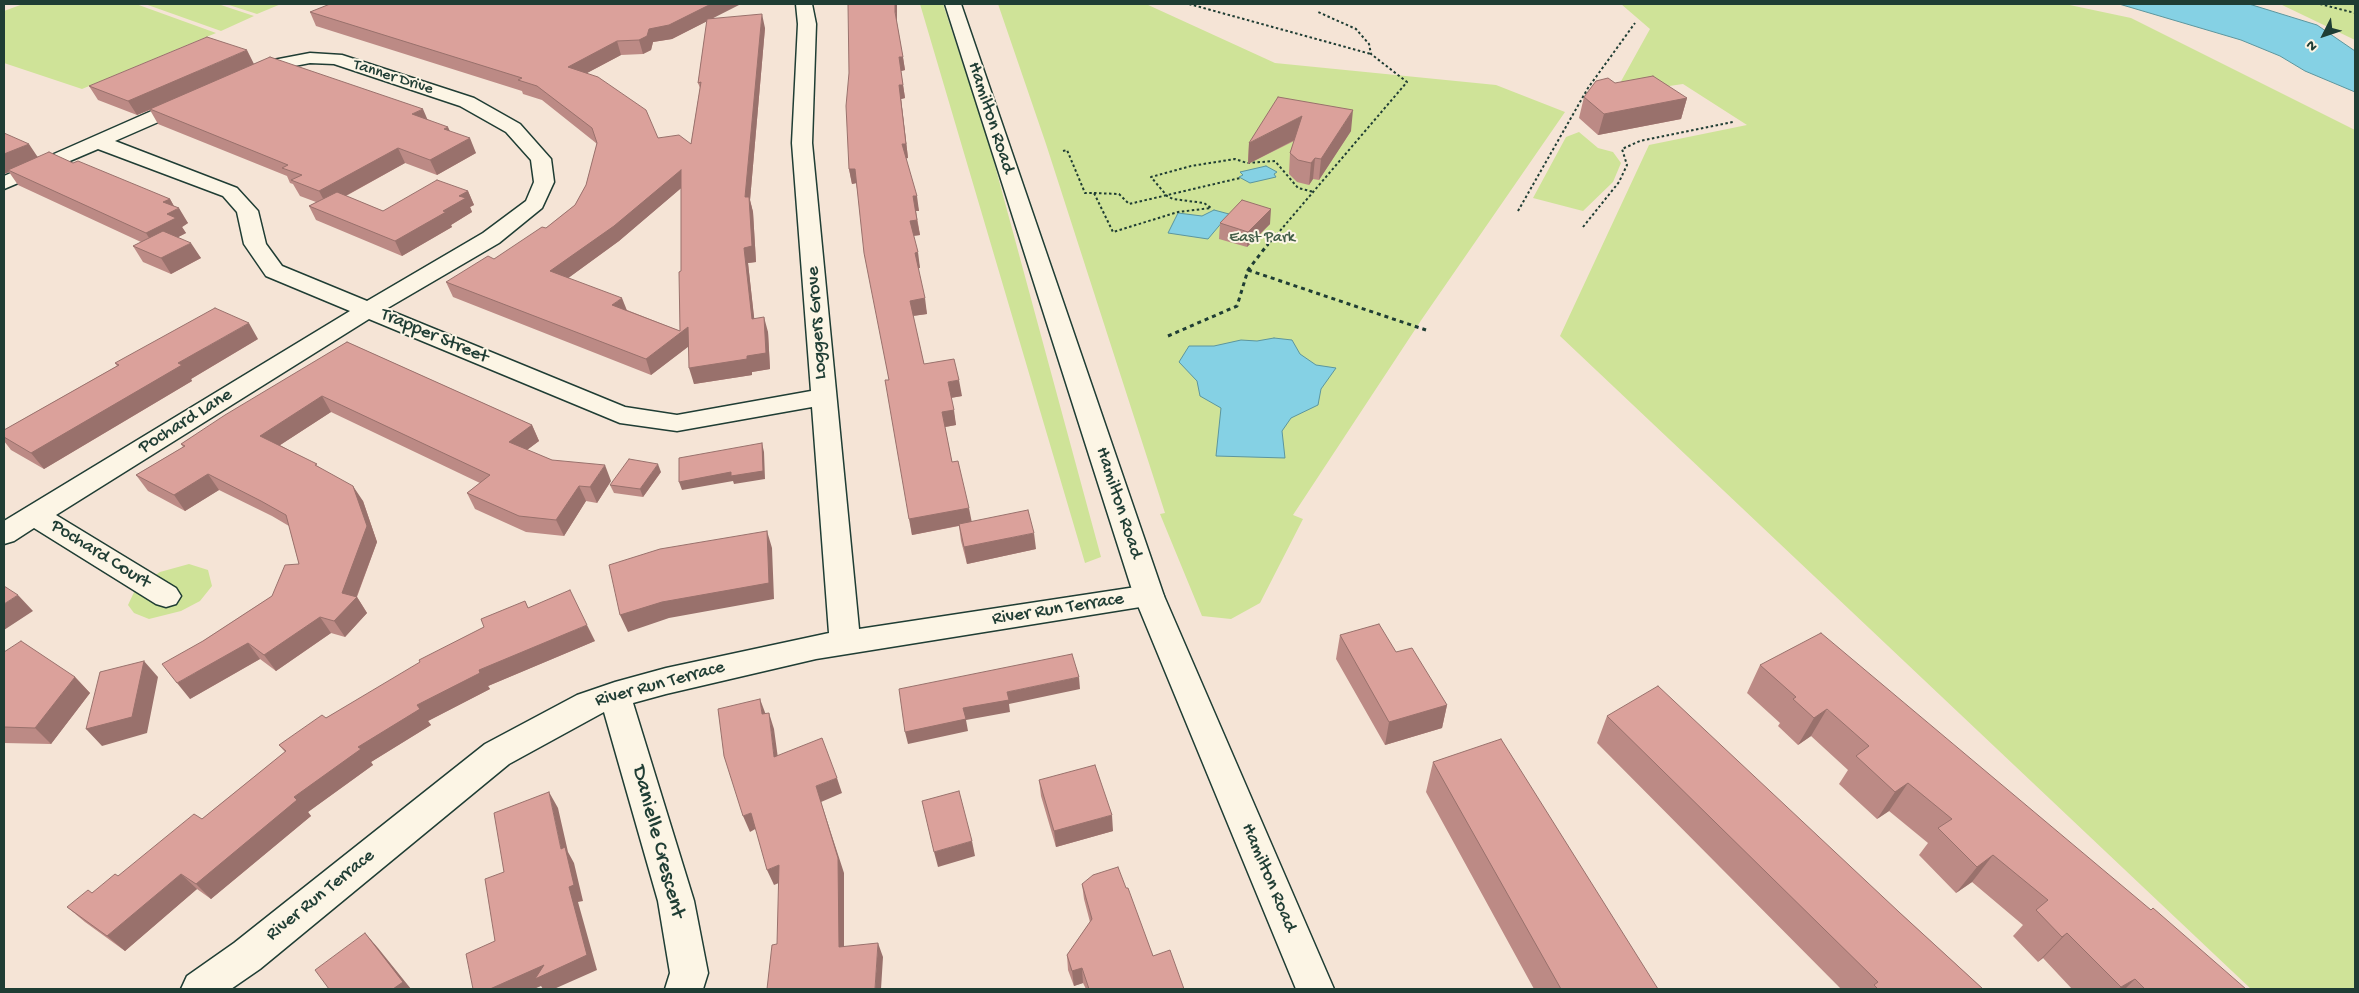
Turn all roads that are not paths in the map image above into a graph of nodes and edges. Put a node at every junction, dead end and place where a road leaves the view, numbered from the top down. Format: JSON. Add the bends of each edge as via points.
{"nodes":[{"id":1,"x":804,"y":4,"type":"edge"},
{"id":2,"x":953,"y":4,"type":"edge"},
{"id":3,"x":233,"y":82,"type":"edge"},
{"id":4,"x":206,"y":94,"type":"edge"},
{"id":5,"x":98,"y":142,"type":"junction"},
{"id":6,"x":4,"y":183,"type":"edge"},
{"id":7,"x":368,"y":310,"type":"junction"},
{"id":8,"x":823,"y":397,"type":"junction"},
{"id":9,"x":34,"y":516,"type":"junction"},
{"id":10,"x":4,"y":534,"type":"edge"},
{"id":11,"x":166,"y":596,"type":"dead end"},
{"id":12,"x":1149,"y":596,"type":"junction"},
{"id":13,"x":845,"y":642,"type":"junction"},
{"id":14,"x":615,"y":695,"type":"junction"},
{"id":15,"x":200,"y":989,"type":"edge"},
{"id":16,"x":684,"y":989,"type":"edge"},
{"id":17,"x":1315,"y":989,"type":"edge"}],
"edges":[{"from":1,"to":8,"type":"street","name":"Loggers Grove","via":[[807,24],[802,142]]},
{"from":2,"to":12,"type":"street","name":"Hamilton Road"},
{"from":3,"to":7,"type":"street","name":"Tanner Drive","via":[[269,66],[310,58],[336,59],[466,102],[513,128],[541,159],[544,182],[535,204],[491,238]]},
{"from":4,"to":5,"type":"street"},
{"from":5,"to":6,"type":"street"},
{"from":5,"to":7,"type":"street","name":"Trapper Street","via":[[230,192],[246,211],[254,244],[274,271]]},
{"from":7,"to":8,"type":"street","name":"Trapper Street","via":[[620,415],[676,423]]},
{"from":7,"to":9,"type":"street","name":"Pochard Lane"},
{"from":8,"to":13,"type":"street","name":"Loggers Grove"},
{"from":9,"to":10,"type":"street","name":"Pochard Lane"},
{"from":9,"to":11,"type":"street","name":"Pochard Court"},
{"from":12,"to":13,"type":"street","name":"River Run Terrace"},
{"from":12,"to":17,"type":"street","name":"Hamilton Road"},
{"from":13,"to":14,"type":"street","name":"River Run Terrace"},
{"from":14,"to":15,"type":"street","name":"River Run Terrace","via":[[588,704],[497,754],[247,956]]},
{"from":14,"to":16,"type":"street","name":"Danielle Crescent","via":[[676,901],[689,974]]}]}
